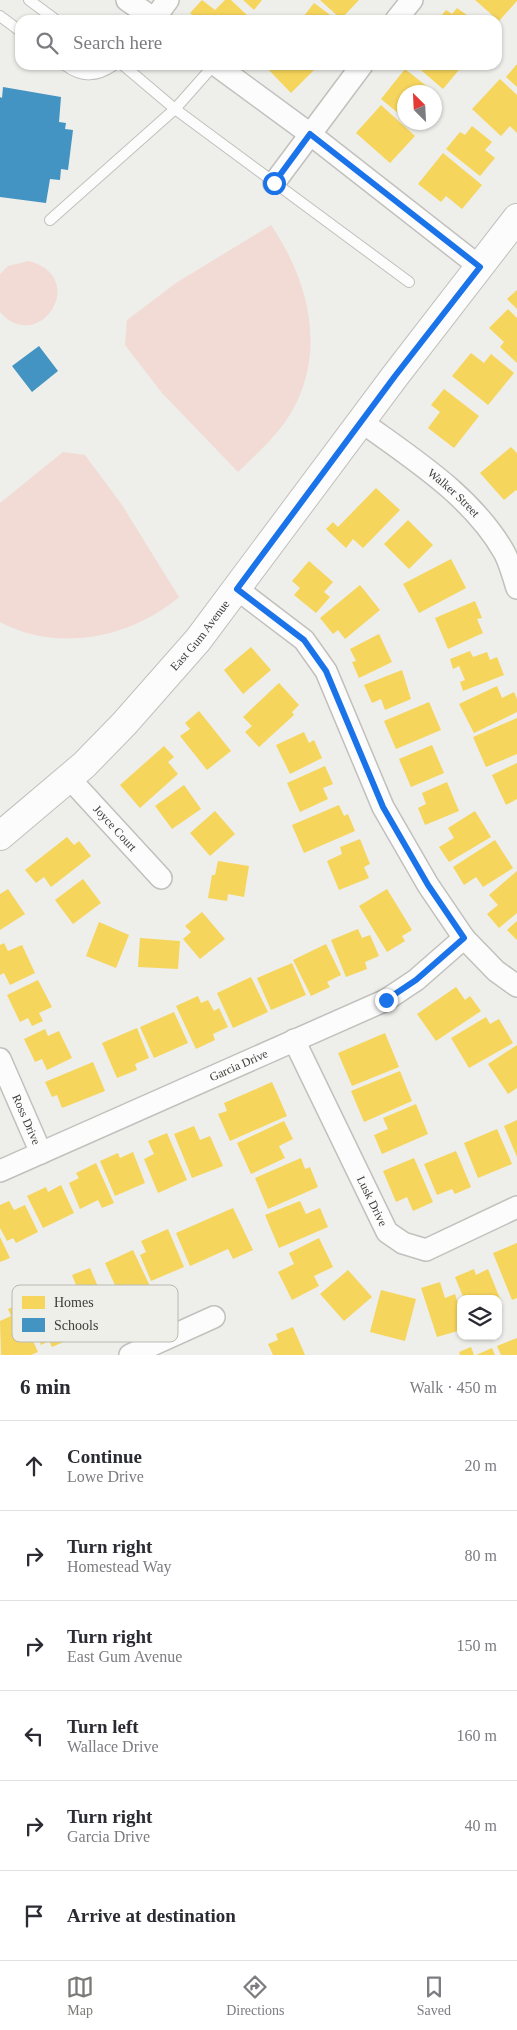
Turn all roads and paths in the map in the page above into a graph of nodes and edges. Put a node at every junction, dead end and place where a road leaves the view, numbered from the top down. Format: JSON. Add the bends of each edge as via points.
{"nodes":[{"id":1,"x":30,"y":0,"type":"edge"},
{"id":2,"x":127,"y":0,"type":"edge"},
{"id":3,"x":168,"y":0,"type":"edge"},
{"id":4,"x":412,"y":0,"type":"edge"},
{"id":5,"x":50,"y":15,"type":"edge"},
{"id":6,"x":148,"y":15,"type":"edge"},
{"id":7,"x":158,"y":15,"type":"edge"},
{"id":8,"x":400,"y":15,"type":"edge"},
{"id":9,"x":0,"y":16,"type":"edge"},
{"id":10,"x":15,"y":27,"type":"edge"},
{"id":11,"x":74,"y":70,"type":"edge"},
{"id":12,"x":104,"y":70,"type":"edge"},
{"id":13,"x":129,"y":70,"type":"edge"},
{"id":14,"x":210,"y":70,"type":"edge"},
{"id":15,"x":222,"y":70,"type":"edge"},
{"id":16,"x":358,"y":70,"type":"edge"},
{"id":17,"x":174,"y":109,"type":"junction"},
{"id":18,"x":310,"y":134,"type":"junction"},
{"id":19,"x":274,"y":183,"type":"junction"},
{"id":20,"x":517,"y":218,"type":"edge"},
{"id":21,"x":50,"y":220,"type":"dead end"},
{"id":22,"x":480,"y":267,"type":"junction"},
{"id":23,"x":409,"y":282,"type":"dead end"},
{"id":24,"x":362,"y":422,"type":"junction"},
{"id":25,"x":511,"y":550,"type":"edge"},
{"id":26,"x":517,"y":588,"type":"edge"},
{"id":27,"x":237,"y":589,"type":"junction"},
{"id":28,"x":69,"y":778,"type":"junction"},
{"id":29,"x":0,"y":836,"type":"edge"},
{"id":30,"x":161,"y":878,"type":"dead end"},
{"id":31,"x":464,"y":938,"type":"junction"},
{"id":32,"x":517,"y":986,"type":"edge"},
{"id":33,"x":294,"y":1040,"type":"junction"},
{"id":34,"x":0,"y":1059,"type":"edge"},
{"id":35,"x":41,"y":1153,"type":"junction"},
{"id":36,"x":0,"y":1171,"type":"edge"},
{"id":37,"x":517,"y":1207,"type":"edge"},
{"id":38,"x":214,"y":1317,"type":"dead end"},
{"id":39,"x":178,"y":1333,"type":"edge"},
{"id":40,"x":159,"y":1342,"type":"edge"},
{"id":41,"x":130,"y":1355,"type":"edge"}],
"edges":[{"from":1,"to":5,"type":"lane"},
{"from":2,"to":6,"type":"street"},
{"from":3,"to":7,"type":"street"},
{"from":4,"to":8,"type":"street"},
{"from":9,"to":10,"type":"lane"},
{"from":11,"to":12,"type":"lane","via":[[84,75]]},
{"from":13,"to":17,"type":"lane"},
{"from":14,"to":17,"type":"lane"},
{"from":15,"to":18,"type":"street"},
{"from":16,"to":18,"type":"street"},
{"from":17,"to":19,"type":"lane"},
{"from":17,"to":21,"type":"lane"},
{"from":18,"to":19,"type":"street"},
{"from":18,"to":22,"type":"street"},
{"from":19,"to":23,"type":"lane"},
{"from":20,"to":22,"type":"street","name":"East Gum Avenue"},
{"from":22,"to":24,"type":"street","name":"East Gum Avenue"},
{"from":24,"to":25,"type":"street","name":"Walker Street","via":[[461,498]]},
{"from":24,"to":27,"type":"street","name":"East Gum Avenue"},
{"from":25,"to":26,"type":"street","name":"Walker Street"},
{"from":27,"to":28,"type":"street","name":"East Gum Avenue","via":[[148,698]]},
{"from":27,"to":31,"type":"street","via":[[304,640],[326,671],[383,807],[428,885]]},
{"from":28,"to":29,"type":"street","name":"East Gum Avenue"},
{"from":28,"to":30,"type":"street","name":"Joyce Court"},
{"from":31,"to":32,"type":"street"},
{"from":31,"to":33,"type":"street","name":"Garcia Drive","via":[[416,980],[386,1000]]},
{"from":33,"to":35,"type":"street","name":"Garcia Drive"},
{"from":33,"to":37,"type":"street","name":"Lusk Drive","via":[[387,1232],[403,1243],[426,1250]]},
{"from":34,"to":35,"type":"street","name":"Ross Drive"},
{"from":35,"to":36,"type":"street","name":"Garcia Drive"},
{"from":38,"to":39,"type":"street"},
{"from":40,"to":41,"type":"street"}]}
